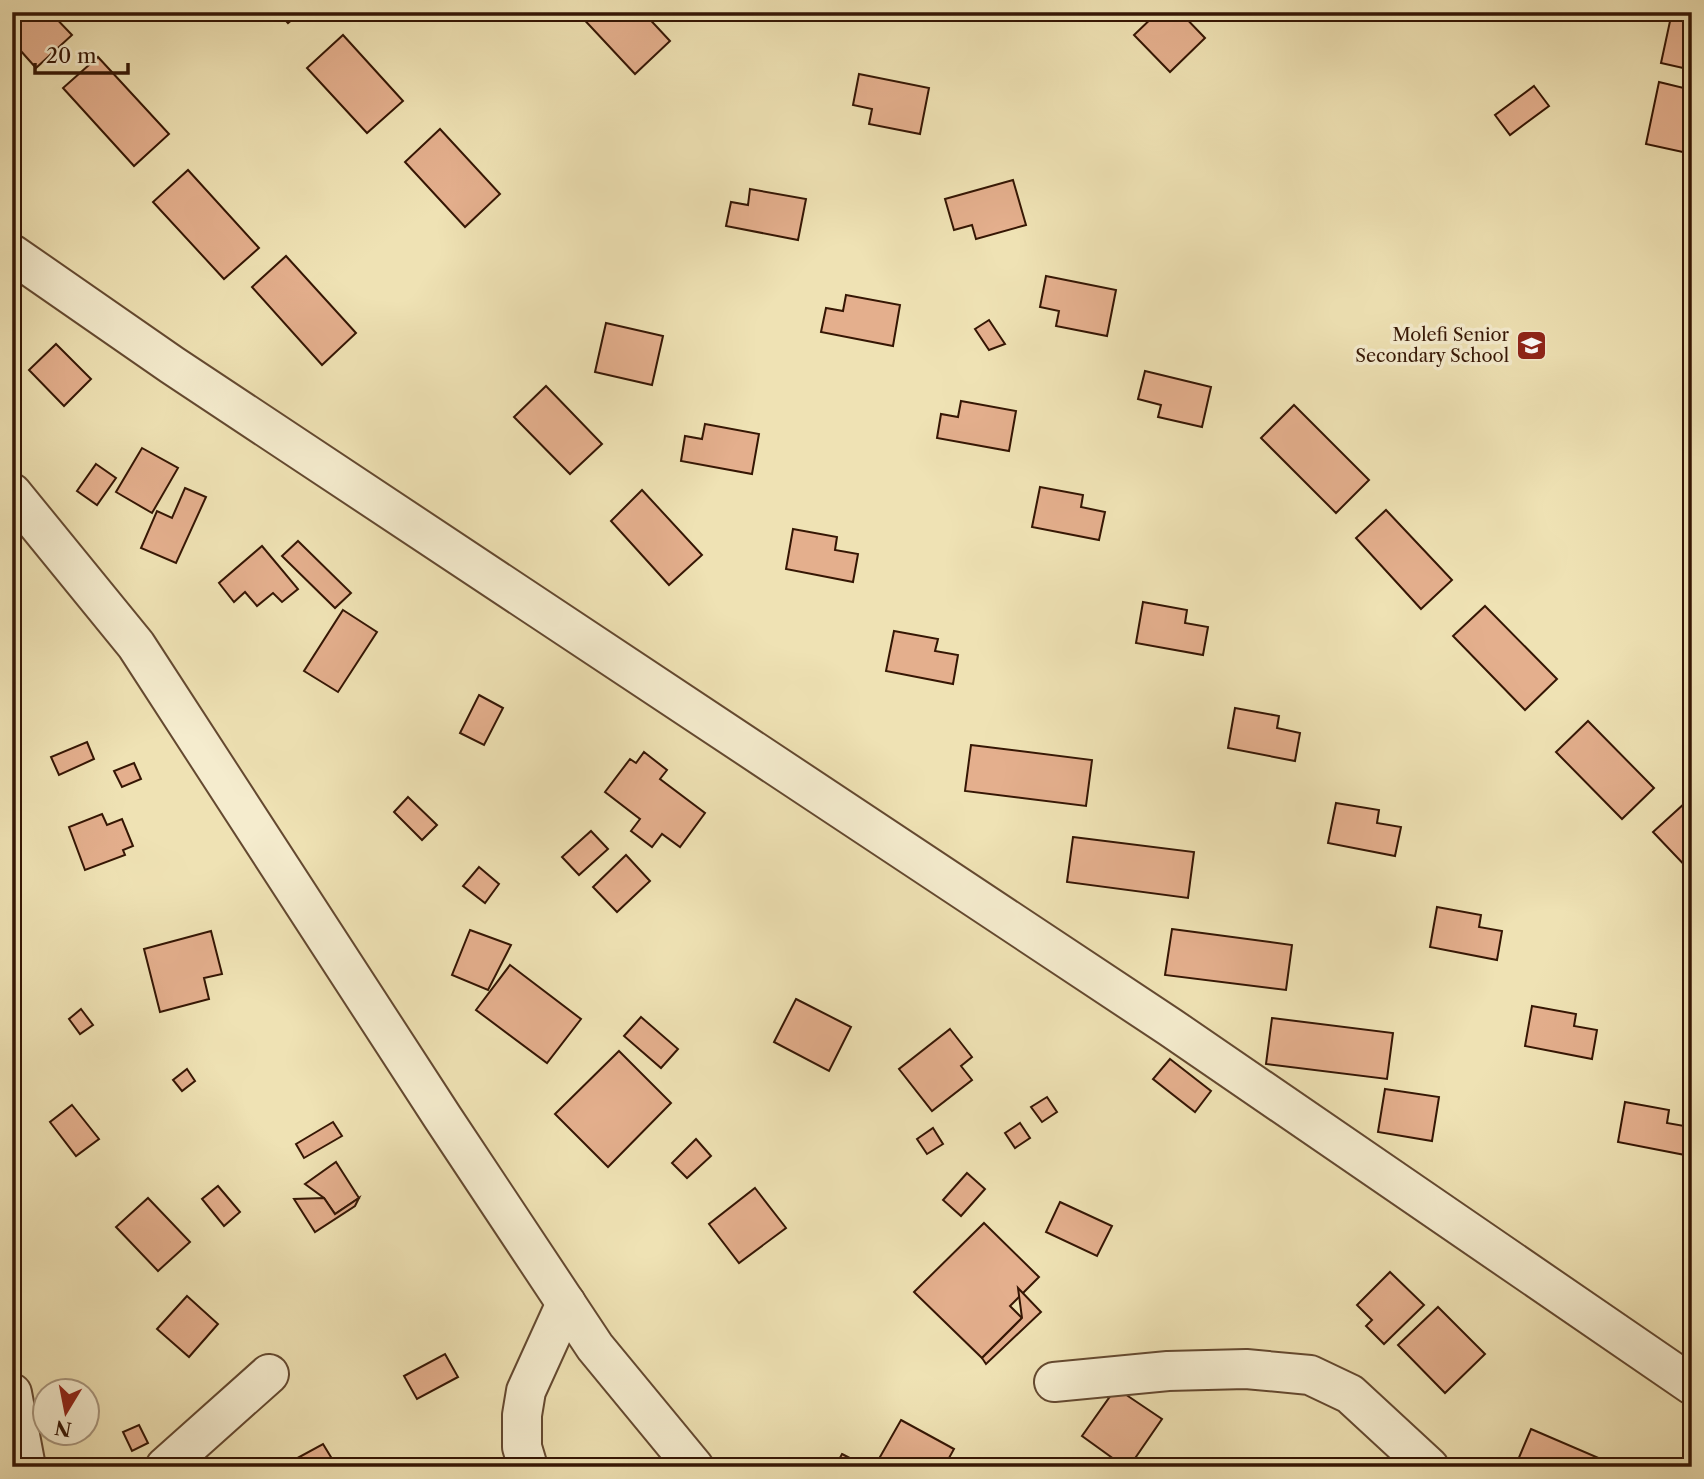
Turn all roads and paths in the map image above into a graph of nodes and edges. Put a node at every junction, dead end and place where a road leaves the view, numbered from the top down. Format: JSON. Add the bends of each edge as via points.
{"nodes":[{"id":1,"x":12,"y":254,"type":"edge"},
{"id":2,"x":12,"y":493,"type":"edge"},
{"id":3,"x":566,"y":1303,"type":"junction"},
{"id":4,"x":269,"y":1374,"type":"dead end"},
{"id":5,"x":1054,"y":1382,"type":"dead end"},
{"id":6,"x":1692,"y":1385,"type":"edge"},
{"id":7,"x":12,"y":1394,"type":"edge"},
{"id":8,"x":26,"y":1467,"type":"edge"},
{"id":9,"x":165,"y":1467,"type":"edge"},
{"id":10,"x":528,"y":1467,"type":"edge"},
{"id":11,"x":694,"y":1467,"type":"edge"},
{"id":12,"x":1429,"y":1467,"type":"edge"}],
"edges":[{"from":1,"to":6,"type":"street","via":[[1170,1027]]},
{"from":2,"to":3,"type":"street","via":[[136,645]]},
{"from":3,"to":10,"type":"street","via":[[526,1391],[522,1447]]},
{"from":3,"to":11,"type":"street","via":[[595,1348]]},
{"from":4,"to":9,"type":"street"},
{"from":5,"to":12,"type":"street","via":[[1168,1371],[1246,1369],[1310,1375],[1350,1394]]},
{"from":7,"to":8,"type":"street"}]}
